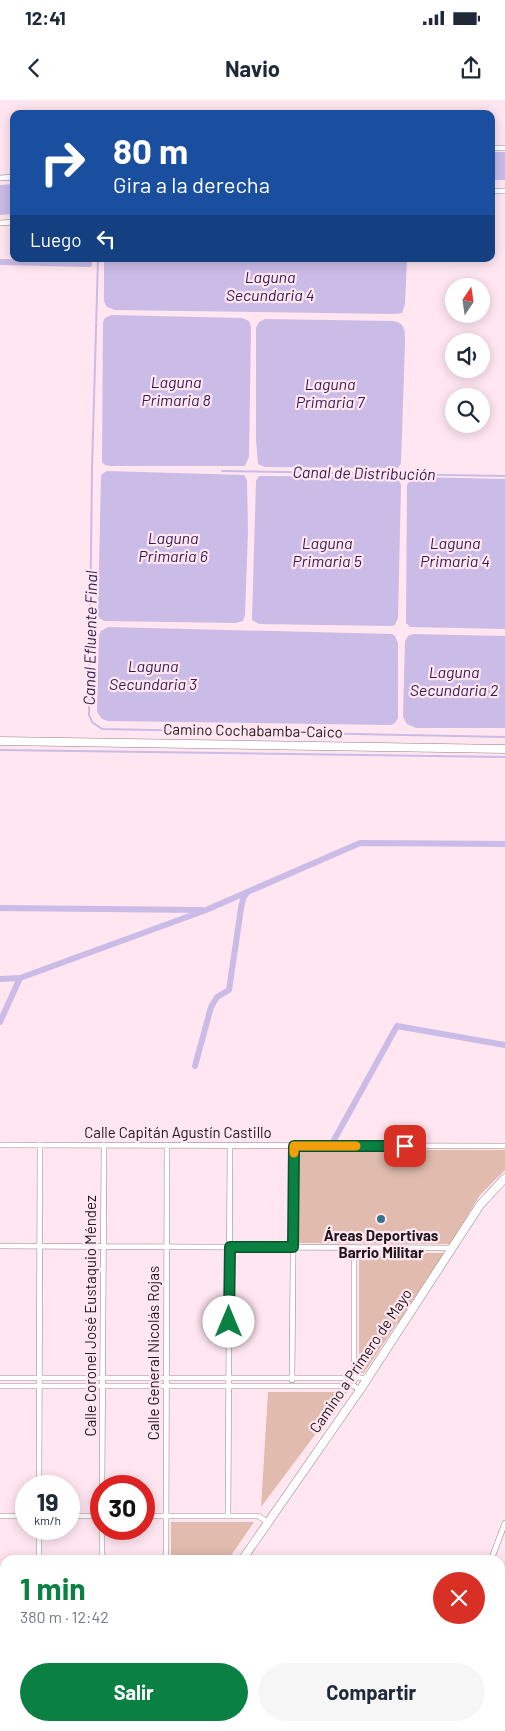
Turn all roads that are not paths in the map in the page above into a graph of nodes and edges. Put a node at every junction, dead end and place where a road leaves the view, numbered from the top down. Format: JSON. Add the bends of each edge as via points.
{"nodes":[{"id":1,"x":0,"y":741,"type":"edge"},
{"id":2,"x":505,"y":750,"type":"edge"},
{"id":3,"x":0,"y":1145,"type":"edge"},
{"id":4,"x":40,"y":1145,"type":"junction"},
{"id":5,"x":104,"y":1145,"type":"junction"},
{"id":6,"x":167,"y":1145,"type":"junction"},
{"id":7,"x":230,"y":1146,"type":"junction"},
{"id":8,"x":294,"y":1146,"type":"junction"},
{"id":9,"x":505,"y":1146,"type":"edge"},
{"id":10,"x":505,"y":1178,"type":"edge"},
{"id":11,"x":0,"y":1246,"type":"edge"},
{"id":12,"x":39,"y":1246,"type":"junction"},
{"id":13,"x":104,"y":1246,"type":"junction"},
{"id":14,"x":166,"y":1246,"type":"junction"},
{"id":15,"x":230,"y":1247,"type":"junction"},
{"id":16,"x":293,"y":1247,"type":"junction"},
{"id":17,"x":354,"y":1247,"type":"junction"},
{"id":18,"x":452,"y":1248,"type":"junction"},
{"id":19,"x":0,"y":1378,"type":"edge"},
{"id":20,"x":40,"y":1378,"type":"junction"},
{"id":21,"x":103,"y":1378,"type":"junction"},
{"id":22,"x":166,"y":1378,"type":"junction"},
{"id":23,"x":229,"y":1378,"type":"junction"},
{"id":24,"x":292,"y":1378,"type":"junction"},
{"id":25,"x":354,"y":1378,"type":"junction"},
{"id":26,"x":367,"y":1378,"type":"junction"},
{"id":27,"x":0,"y":1386,"type":"edge"},
{"id":28,"x":40,"y":1386,"type":"junction"},
{"id":29,"x":103,"y":1386,"type":"junction"},
{"id":30,"x":166,"y":1386,"type":"junction"},
{"id":31,"x":229,"y":1386,"type":"junction"},
{"id":32,"x":292,"y":1386,"type":"junction"},
{"id":33,"x":357,"y":1388,"type":"junction"},
{"id":34,"x":39,"y":1475,"type":"edge"},
{"id":35,"x":102,"y":1475,"type":"edge"},
{"id":36,"x":0,"y":1516,"type":"edge"},
{"id":37,"x":15,"y":1516,"type":"edge"},
{"id":38,"x":155,"y":1516,"type":"edge"},
{"id":39,"x":165,"y":1516,"type":"junction"},
{"id":40,"x":228,"y":1516,"type":"junction"},
{"id":41,"x":268,"y":1522,"type":"junction"},
{"id":42,"x":505,"y":1523,"type":"edge"},
{"id":43,"x":39,"y":1540,"type":"edge"},
{"id":44,"x":102,"y":1540,"type":"edge"},
{"id":45,"x":39,"y":1555,"type":"edge"},
{"id":46,"x":102,"y":1555,"type":"edge"},
{"id":47,"x":166,"y":1555,"type":"edge"},
{"id":48,"x":245,"y":1555,"type":"edge"},
{"id":49,"x":493,"y":1555,"type":"edge"}],
"edges":[{"from":1,"to":2,"type":"main road","name":"Camino Cochabamba-Caico"},
{"from":3,"to":4,"type":"street","name":"Calle Capitán Agustín Castillo"},
{"from":4,"to":5,"type":"street","name":"Calle Capitán Agustín Castillo"},
{"from":4,"to":12,"type":"street"},
{"from":5,"to":6,"type":"street","name":"Calle Capitán Agustín Castillo"},
{"from":5,"to":13,"type":"street","name":"Calle Coronel José Eustaquio Méndez"},
{"from":6,"to":7,"type":"street","name":"Calle Capitán Agustín Castillo"},
{"from":6,"to":14,"type":"street","name":"Calle General Nicolás Rojas"},
{"from":7,"to":8,"type":"street","name":"Calle Capitán Agustín Castillo"},
{"from":7,"to":15,"type":"street"},
{"from":8,"to":9,"type":"street","name":"Calle Capitán Agustín Castillo"},
{"from":8,"to":16,"type":"street"},
{"from":10,"to":18,"type":"main road","name":"Camino a Primero de Mayo","via":[[480,1205]]},
{"from":11,"to":12,"type":"street"},
{"from":12,"to":13,"type":"street"},
{"from":12,"to":20,"type":"street"},
{"from":13,"to":14,"type":"street"},
{"from":13,"to":21,"type":"street","name":"Calle Coronel José Eustaquio Méndez"},
{"from":14,"to":15,"type":"street"},
{"from":14,"to":22,"type":"street","name":"Calle General Nicolás Rojas"},
{"from":15,"to":16,"type":"street"},
{"from":15,"to":23,"type":"street"},
{"from":16,"to":17,"type":"street"},
{"from":16,"to":24,"type":"street"},
{"from":17,"to":18,"type":"street"},
{"from":17,"to":25,"type":"street"},
{"from":18,"to":26,"type":"main road","name":"Camino a Primero de Mayo"},
{"from":19,"to":20,"type":"street"},
{"from":20,"to":21,"type":"street"},
{"from":20,"to":28,"type":"street"},
{"from":21,"to":22,"type":"street"},
{"from":21,"to":29,"type":"street","name":"Calle Coronel José Eustaquio Méndez"},
{"from":22,"to":23,"type":"street"},
{"from":22,"to":30,"type":"street","name":"Calle General Nicolás Rojas"},
{"from":23,"to":24,"type":"street"},
{"from":23,"to":31,"type":"street"},
{"from":24,"to":25,"type":"street"},
{"from":24,"to":32,"type":"street"},
{"from":25,"to":26,"type":"street"},
{"from":25,"to":33,"type":"street"},
{"from":26,"to":33,"type":"main road","name":"Camino a Primero de Mayo"},
{"from":27,"to":28,"type":"street"},
{"from":28,"to":29,"type":"street"},
{"from":28,"to":34,"type":"street"},
{"from":29,"to":30,"type":"street"},
{"from":29,"to":35,"type":"street","name":"Calle Coronel José Eustaquio Méndez"},
{"from":30,"to":31,"type":"street"},
{"from":30,"to":39,"type":"street","name":"Calle General Nicolás Rojas"},
{"from":31,"to":32,"type":"street"},
{"from":31,"to":40,"type":"street"},
{"from":32,"to":33,"type":"street"},
{"from":33,"to":41,"type":"main road","name":"Camino a Primero de Mayo"},
{"from":36,"to":37,"type":"street"},
{"from":38,"to":39,"type":"street"},
{"from":39,"to":40,"type":"street"},
{"from":39,"to":47,"type":"street","name":"Calle General Nicolás Rojas"},
{"from":40,"to":41,"type":"street","via":[[258,1516]]},
{"from":41,"to":48,"type":"main road","name":"Camino a Primero de Mayo"},
{"from":42,"to":49,"type":"street"},
{"from":43,"to":45,"type":"street"},
{"from":44,"to":46,"type":"street"}]}
